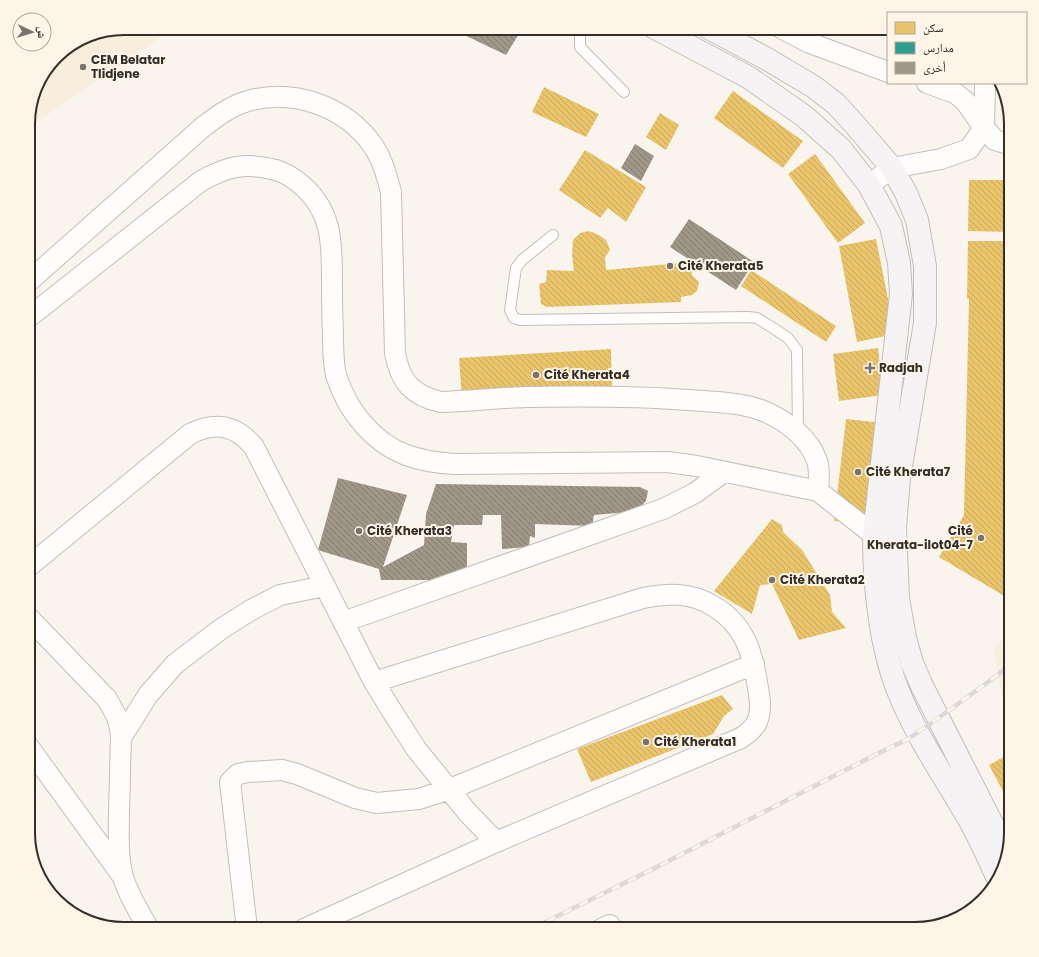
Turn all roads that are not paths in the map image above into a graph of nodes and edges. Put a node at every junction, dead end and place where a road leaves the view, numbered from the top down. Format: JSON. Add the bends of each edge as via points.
{"nodes":[{"id":1,"x":580,"y":35,"type":"edge"},
{"id":2,"x":668,"y":35,"type":"edge"},
{"id":3,"x":722,"y":35,"type":"edge"},
{"id":4,"x":795,"y":35,"type":"edge"},
{"id":5,"x":887,"y":72,"type":"edge"},
{"id":6,"x":930,"y":84,"type":"edge"},
{"id":7,"x":985,"y":84,"type":"edge"},
{"id":8,"x":624,"y":92,"type":"dead end"},
{"id":9,"x":984,"y":128,"type":"junction"},
{"id":10,"x":1004,"y":143,"type":"edge"},
{"id":11,"x":892,"y":168,"type":"junction"},
{"id":12,"x":869,"y":185,"type":"junction"},
{"id":13,"x":553,"y":235,"type":"dead end"},
{"id":14,"x":35,"y":276,"type":"edge"},
{"id":15,"x":35,"y":312,"type":"edge"},
{"id":16,"x":798,"y":433,"type":"junction"},
{"id":17,"x":724,"y":472,"type":"junction"},
{"id":18,"x":818,"y":491,"type":"junction"},
{"id":19,"x":874,"y":535,"type":"junction"},
{"id":20,"x":35,"y":562,"type":"edge"},
{"id":21,"x":896,"y":569,"type":"junction"},
{"id":22,"x":325,"y":586,"type":"junction"},
{"id":23,"x":344,"y":622,"type":"junction"},
{"id":24,"x":35,"y":624,"type":"edge"},
{"id":25,"x":754,"y":664,"type":"junction"},
{"id":26,"x":374,"y":682,"type":"junction"},
{"id":27,"x":121,"y":738,"type":"junction"},
{"id":28,"x":35,"y":756,"type":"edge"},
{"id":29,"x":450,"y":789,"type":"junction"},
{"id":30,"x":496,"y":842,"type":"junction"},
{"id":31,"x":1003,"y":845,"type":"edge"},
{"id":32,"x":995,"y":872,"type":"edge"},
{"id":33,"x":123,"y":876,"type":"junction"},
{"id":34,"x":145,"y":922,"type":"edge"},
{"id":35,"x":247,"y":922,"type":"edge"},
{"id":36,"x":319,"y":922,"type":"edge"}],
"edges":[{"from":1,"to":8,"type":"lane","via":[[580,47]]},
{"from":2,"to":12,"type":"main road","via":[[748,77],[804,116],[841,149]]},
{"from":3,"to":11,"type":"main road","via":[[814,87],[836,104]]},
{"from":4,"to":5,"type":"street"},
{"from":6,"to":9,"type":"street","via":[[955,93],[965,101]]},
{"from":7,"to":9,"type":"street"},
{"from":9,"to":10,"type":"street","via":[[995,140]]},
{"from":9,"to":11,"type":"street","via":[[968,149],[958,154]]},
{"from":11,"to":12,"type":"street"},
{"from":11,"to":21,"type":"main road","via":[[917,220],[925,266],[925,324],[899,478],[895,527]]},
{"from":12,"to":19,"type":"main road","via":[[891,226],[899,262],[901,294]]},
{"from":13,"to":16,"type":"lane","via":[[516,268],[510,310],[514,318],[757,318],[788,338],[797,350]]},
{"from":14,"to":16,"type":"street","via":[[203,126],[223,112],[245,102],[269,97],[293,98],[317,103],[339,114],[358,129],[374,147],[385,169],[391,192],[397,365],[409,386],[418,394],[441,402],[596,396],[739,404],[760,410]]},
{"from":15,"to":17,"type":"street","via":[[201,181],[218,171],[239,166],[259,166],[279,171],[297,181],[312,195],[323,212],[330,232],[332,252],[333,352],[336,375],[344,396],[356,416],[371,434],[389,447],[410,457],[432,463],[668,462]]},
{"from":16,"to":18,"type":"street","via":[[818,463]]},
{"from":17,"to":18,"type":"street"},
{"from":17,"to":23,"type":"street","via":[[695,492],[663,509]]},
{"from":18,"to":19,"type":"street"},
{"from":19,"to":21,"type":"street","via":[[886,548]]},
{"from":19,"to":32,"type":"main road","via":[[874,569],[882,629],[889,664],[899,693]]},
{"from":20,"to":22,"type":"street","via":[[190,434],[201,428],[213,426],[236,431],[254,447]]},
{"from":21,"to":31,"type":"main road","via":[[905,638],[915,669]]},
{"from":22,"to":23,"type":"street"},
{"from":22,"to":27,"type":"street","via":[[280,595],[216,633],[175,664],[148,695]]},
{"from":23,"to":26,"type":"street"},
{"from":24,"to":27,"type":"street","via":[[107,699],[118,717]]},
{"from":25,"to":26,"type":"street","via":[[740,630],[728,617],[697,598],[679,594],[660,594]]},
{"from":25,"to":29,"type":"street"},
{"from":25,"to":30,"type":"street","via":[[760,714],[749,732]]},
{"from":26,"to":29,"type":"street","via":[[417,750]]},
{"from":27,"to":33,"type":"street","via":[[118,839]]},
{"from":28,"to":33,"type":"street"},
{"from":29,"to":30,"type":"street","via":[[468,813]]},
{"from":29,"to":35,"type":"street","via":[[419,798],[377,803],[355,798],[282,770],[238,774],[230,782]]},
{"from":30,"to":36,"type":"street"},
{"from":33,"to":34,"type":"street"}]}
